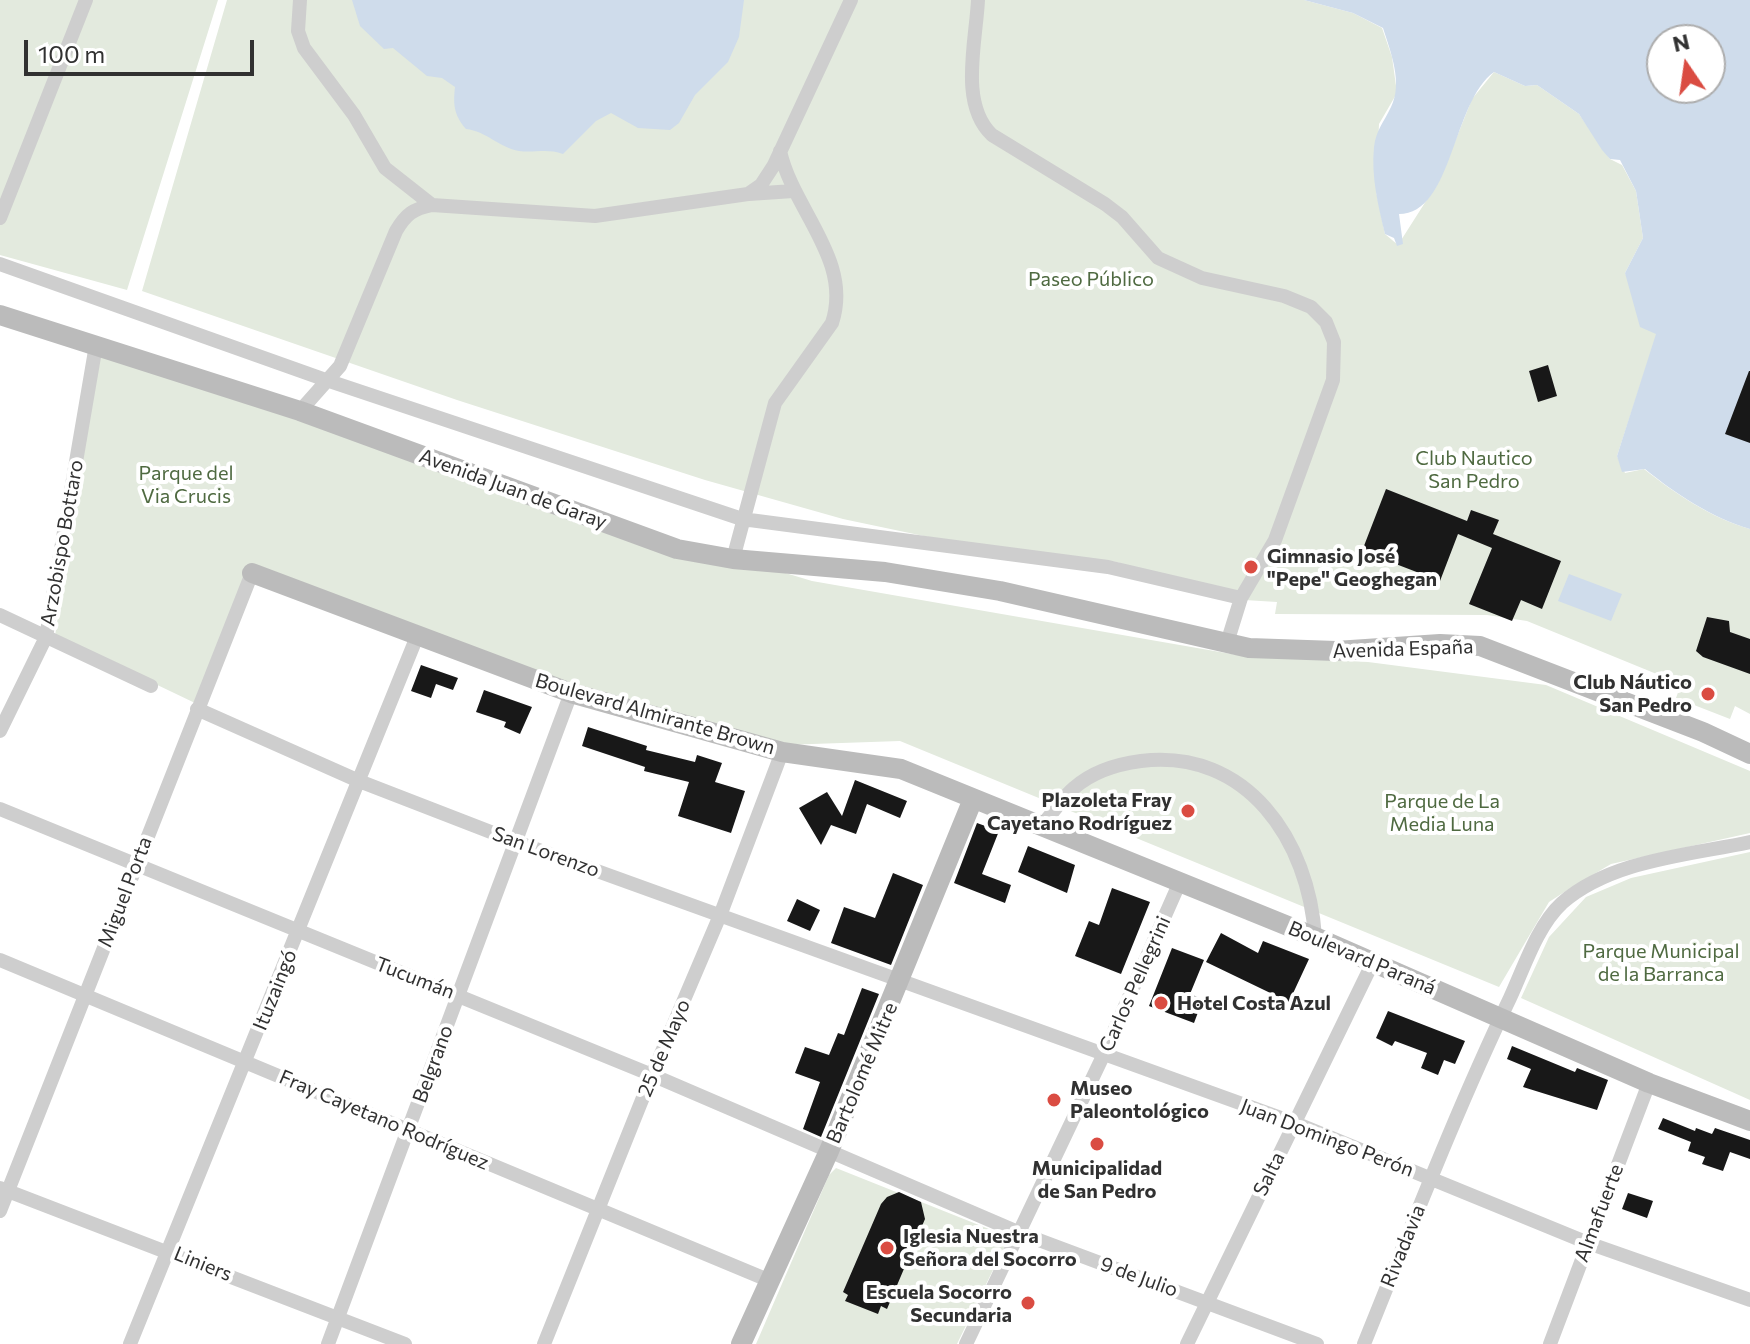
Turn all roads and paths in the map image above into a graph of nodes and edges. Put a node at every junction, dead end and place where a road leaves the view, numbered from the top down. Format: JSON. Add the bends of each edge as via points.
{"nodes":[{"id":1,"x":86,"y":0,"type":"edge"},
{"id":2,"x":300,"y":0,"type":"edge"},
{"id":3,"x":851,"y":0,"type":"edge"},
{"id":4,"x":978,"y":0,"type":"edge"},
{"id":5,"x":780,"y":151,"type":"junction"},
{"id":6,"x":793,"y":191,"type":"junction"},
{"id":7,"x":748,"y":194,"type":"junction"},
{"id":8,"x":432,"y":205,"type":"junction"},
{"id":9,"x":0,"y":218,"type":"edge"},
{"id":10,"x":0,"y":264,"type":"edge"},
{"id":11,"x":0,"y":315,"type":"edge"},
{"id":12,"x":96,"y":345,"type":"junction"},
{"id":13,"x":326,"y":380,"type":"junction"},
{"id":14,"x":300,"y":411,"type":"junction"},
{"id":15,"x":742,"y":519,"type":"junction"},
{"id":16,"x":733,"y":559,"type":"junction"},
{"id":17,"x":252,"y":573,"type":"joint"},
{"id":18,"x":1241,"y":598,"type":"junction"},
{"id":19,"x":1041,"y":599,"type":"joint"},
{"id":20,"x":0,"y":615,"type":"edge"},
{"id":21,"x":418,"y":634,"type":"junction"},
{"id":22,"x":46,"y":637,"type":"junction"},
{"id":23,"x":1227,"y":643,"type":"junction"},
{"id":24,"x":151,"y":686,"type":"dead end"},
{"id":25,"x":571,"y":693,"type":"junction"},
{"id":26,"x":197,"y":709,"type":"junction"},
{"id":27,"x":0,"y":731,"type":"edge"},
{"id":28,"x":782,"y":752,"type":"junction"},
{"id":29,"x":1750,"y":754,"type":"edge"},
{"id":30,"x":359,"y":781,"type":"junction"},
{"id":31,"x":973,"y":799,"type":"junction"},
{"id":32,"x":0,"y":809,"type":"edge"},
{"id":33,"x":1042,"y":825,"type":"junction"},
{"id":34,"x":514,"y":841,"type":"junction"},
{"id":35,"x":1750,"y":842,"type":"edge"},
{"id":36,"x":134,"y":865,"type":"junction"},
{"id":37,"x":1179,"y":884,"type":"junction"},
{"id":38,"x":721,"y":913,"type":"junction"},
{"id":39,"x":299,"y":932,"type":"junction"},
{"id":40,"x":1315,"y":937,"type":"junction"},
{"id":41,"x":0,"y":960,"type":"edge"},
{"id":42,"x":1373,"y":962,"type":"junction"},
{"id":43,"x":900,"y":983,"type":"junction"},
{"id":44,"x":459,"y":995,"type":"junction"},
{"id":45,"x":85,"y":996,"type":"junction"},
{"id":46,"x":1501,"y":1017,"type":"junction"},
{"id":47,"x":1103,"y":1056,"type":"junction"},
{"id":48,"x":245,"y":1062,"type":"junction"},
{"id":49,"x":652,"y":1075,"type":"junction"},
{"id":50,"x":1649,"y":1083,"type":"junction"},
{"id":51,"x":1750,"y":1121,"type":"edge"},
{"id":52,"x":1295,"y":1123,"type":"junction"},
{"id":53,"x":408,"y":1130,"type":"junction"},
{"id":54,"x":829,"y":1151,"type":"junction"},
{"id":55,"x":1431,"y":1178,"type":"junction"},
{"id":56,"x":4,"y":1190,"type":"edge"},
{"id":57,"x":599,"y":1210,"type":"junction"},
{"id":58,"x":0,"y":1211,"type":"edge"},
{"id":59,"x":1020,"y":1233,"type":"junction"},
{"id":60,"x":1588,"y":1243,"type":"junction"},
{"id":61,"x":169,"y":1250,"type":"junction"},
{"id":62,"x":768,"y":1280,"type":"junction"},
{"id":63,"x":1750,"y":1300,"type":"edge"},
{"id":64,"x":1206,"y":1303,"type":"junction"},
{"id":65,"x":337,"y":1318,"type":"junction"},
{"id":66,"x":130,"y":1344,"type":"edge"},
{"id":67,"x":328,"y":1344,"type":"edge"},
{"id":68,"x":405,"y":1344,"type":"edge"},
{"id":69,"x":544,"y":1344,"type":"edge"},
{"id":70,"x":741,"y":1344,"type":"edge"},
{"id":71,"x":966,"y":1344,"type":"edge"},
{"id":72,"x":1187,"y":1344,"type":"edge"},
{"id":73,"x":1317,"y":1344,"type":"edge"},
{"id":74,"x":1364,"y":1344,"type":"edge"},
{"id":75,"x":1550,"y":1344,"type":"edge"}],
"edges":[{"from":1,"to":9,"type":"street"},
{"from":2,"to":8,"type":"street","via":[[298,31],[304,48],[385,168]]},
{"from":3,"to":5,"type":"street"},
{"from":4,"to":18,"type":"street","via":[[973,91],[981,124],[992,135],[1105,204],[1158,258],[1202,278],[1284,296],[1311,307],[1326,322],[1334,342],[1333,380],[1275,540]]},
{"from":5,"to":6,"type":"street"},
{"from":5,"to":7,"type":"street","via":[[761,185]]},
{"from":6,"to":7,"type":"street"},
{"from":6,"to":15,"type":"street","via":[[829,254],[837,308],[832,323],[775,403]]},
{"from":7,"to":8,"type":"street","via":[[595,216]]},
{"from":8,"to":13,"type":"street","via":[[405,216],[340,366]]},
{"from":10,"to":13,"type":"street"},
{"from":11,"to":12,"type":"main road","name":"Avenida Juan de Garay"},
{"from":12,"to":14,"type":"main road","name":"Avenida Juan de Garay"},
{"from":12,"to":22,"type":"street","name":"Arzobispo Bottaro"},
{"from":13,"to":14,"type":"street"},
{"from":13,"to":15,"type":"street"},
{"from":14,"to":16,"type":"main road","name":"Avenida Juan de Garay","via":[[677,549]]},
{"from":15,"to":16,"type":"street"},
{"from":15,"to":18,"type":"street","via":[[1108,567]]},
{"from":16,"to":19,"type":"main road","name":"Avenida Juan de Garay","via":[[885,572]]},
{"from":17,"to":21,"type":"main road","name":"Boulevard Almirante Brown"},
{"from":17,"to":26,"type":"street","name":"Miguel Porta"},
{"from":18,"to":23,"type":"street"},
{"from":19,"to":23,"type":"main road","name":"Avenida España"},
{"from":20,"to":22,"type":"street"},
{"from":21,"to":25,"type":"main road","name":"Boulevard Almirante Brown"},
{"from":21,"to":30,"type":"street","name":"Ituzaingó"},
{"from":22,"to":24,"type":"street"},
{"from":22,"to":27,"type":"street","name":"Arzobispo Bottaro"},
{"from":23,"to":29,"type":"main road","name":"Avenida España","via":[[1293,651],[1480,646]]},
{"from":25,"to":28,"type":"main road","name":"Boulevard Almirante Brown"},
{"from":25,"to":34,"type":"street","name":"Belgrano"},
{"from":26,"to":30,"type":"street","name":"San Lorenzo"},
{"from":26,"to":36,"type":"street","name":"Miguel Porta"},
{"from":28,"to":31,"type":"main road","name":"Boulevard Almirante Brown","via":[[885,765]]},
{"from":28,"to":38,"type":"street","name":"25 de Mayo"},
{"from":30,"to":34,"type":"street","name":"San Lorenzo"},
{"from":30,"to":39,"type":"street","name":"Ituzaingó"},
{"from":31,"to":33,"type":"main road","name":"Boulevard Paraná"},
{"from":31,"to":43,"type":"main road","name":"Bartolomé Mitre"},
{"from":32,"to":36,"type":"street","name":"Tucumán"},
{"from":33,"to":37,"type":"main road","name":"Boulevard Paraná"},
{"from":33,"to":40,"type":"street","via":[[1074,788],[1097,773],[1159,759],[1211,767],[1261,801],[1286,837],[1306,880]]},
{"from":34,"to":38,"type":"street","name":"San Lorenzo"},
{"from":34,"to":44,"type":"street","name":"Belgrano"},
{"from":35,"to":46,"type":"street","name":"Rivadavia","via":[[1632,867],[1577,892],[1543,930]]},
{"from":36,"to":39,"type":"street","name":"Tucumán"},
{"from":36,"to":45,"type":"street","name":"Miguel Porta"},
{"from":37,"to":40,"type":"main road","name":"Boulevard Paraná"},
{"from":37,"to":47,"type":"street","name":"Carlos Pellegrini"},
{"from":38,"to":43,"type":"street","name":"San Lorenzo"},
{"from":38,"to":49,"type":"street","name":"25 de Mayo"},
{"from":39,"to":44,"type":"street","name":"Tucumán"},
{"from":39,"to":48,"type":"street","name":"Ituzaingó"},
{"from":40,"to":42,"type":"main road","name":"Boulevard Paraná"},
{"from":41,"to":45,"type":"street","name":"Fray Cayetano Rodríguez"},
{"from":42,"to":46,"type":"main road","name":"Boulevard Paraná"},
{"from":42,"to":52,"type":"street","name":"Salta"},
{"from":43,"to":47,"type":"street","name":"Juan Domingo Perón"},
{"from":43,"to":54,"type":"main road","name":"Bartolomé Mitre"},
{"from":44,"to":49,"type":"street","name":"Tucumán"},
{"from":44,"to":53,"type":"street","name":"Belgrano"},
{"from":45,"to":48,"type":"street","name":"Fray Cayetano Rodríguez"},
{"from":45,"to":56,"type":"street","name":"Miguel Porta"},
{"from":46,"to":50,"type":"main road","name":"Boulevard Paraná"},
{"from":46,"to":55,"type":"street","name":"Rivadavia"},
{"from":47,"to":52,"type":"street","name":"Juan Domingo Perón"},
{"from":47,"to":59,"type":"street","name":"Carlos Pellegrini"},
{"from":48,"to":53,"type":"street","name":"Fray Cayetano Rodríguez"},
{"from":48,"to":61,"type":"street","name":"Ituzaingó"},
{"from":49,"to":54,"type":"street","name":"Tucumán"},
{"from":49,"to":57,"type":"street","name":"25 de Mayo"},
{"from":50,"to":51,"type":"main road","name":"Boulevard Paraná"},
{"from":50,"to":60,"type":"street","name":"Almafuerte"},
{"from":52,"to":55,"type":"street","name":"Juan Domingo Perón"},
{"from":52,"to":64,"type":"street","name":"Salta"},
{"from":53,"to":57,"type":"street","name":"Fray Cayetano Rodríguez"},
{"from":53,"to":65,"type":"street","name":"Belgrano"},
{"from":54,"to":59,"type":"street","name":"9 de Julio"},
{"from":54,"to":62,"type":"main road","name":"Bartolomé Mitre"},
{"from":55,"to":60,"type":"street","name":"Juan Domingo Perón"},
{"from":55,"to":74,"type":"street","name":"Rivadavia"},
{"from":56,"to":58,"type":"street","name":"Miguel Porta"},
{"from":56,"to":61,"type":"street","name":"Liniers"},
{"from":57,"to":62,"type":"street","name":"Fray Cayetano Rodríguez"},
{"from":57,"to":69,"type":"street","name":"25 de Mayo"},
{"from":59,"to":64,"type":"street","name":"9 de Julio"},
{"from":59,"to":71,"type":"street","name":"Carlos Pellegrini"},
{"from":60,"to":63,"type":"street","name":"Juan Domingo Perón"},
{"from":60,"to":75,"type":"street","name":"Almafuerte"},
{"from":61,"to":65,"type":"street","name":"Liniers"},
{"from":61,"to":66,"type":"street","name":"Ituzaingó"},
{"from":62,"to":70,"type":"main road","name":"Bartolomé Mitre"},
{"from":64,"to":72,"type":"street","name":"Salta"},
{"from":64,"to":73,"type":"street","name":"9 de Julio"},
{"from":65,"to":67,"type":"street","name":"Belgrano"},
{"from":65,"to":68,"type":"street","name":"Liniers"}]}
